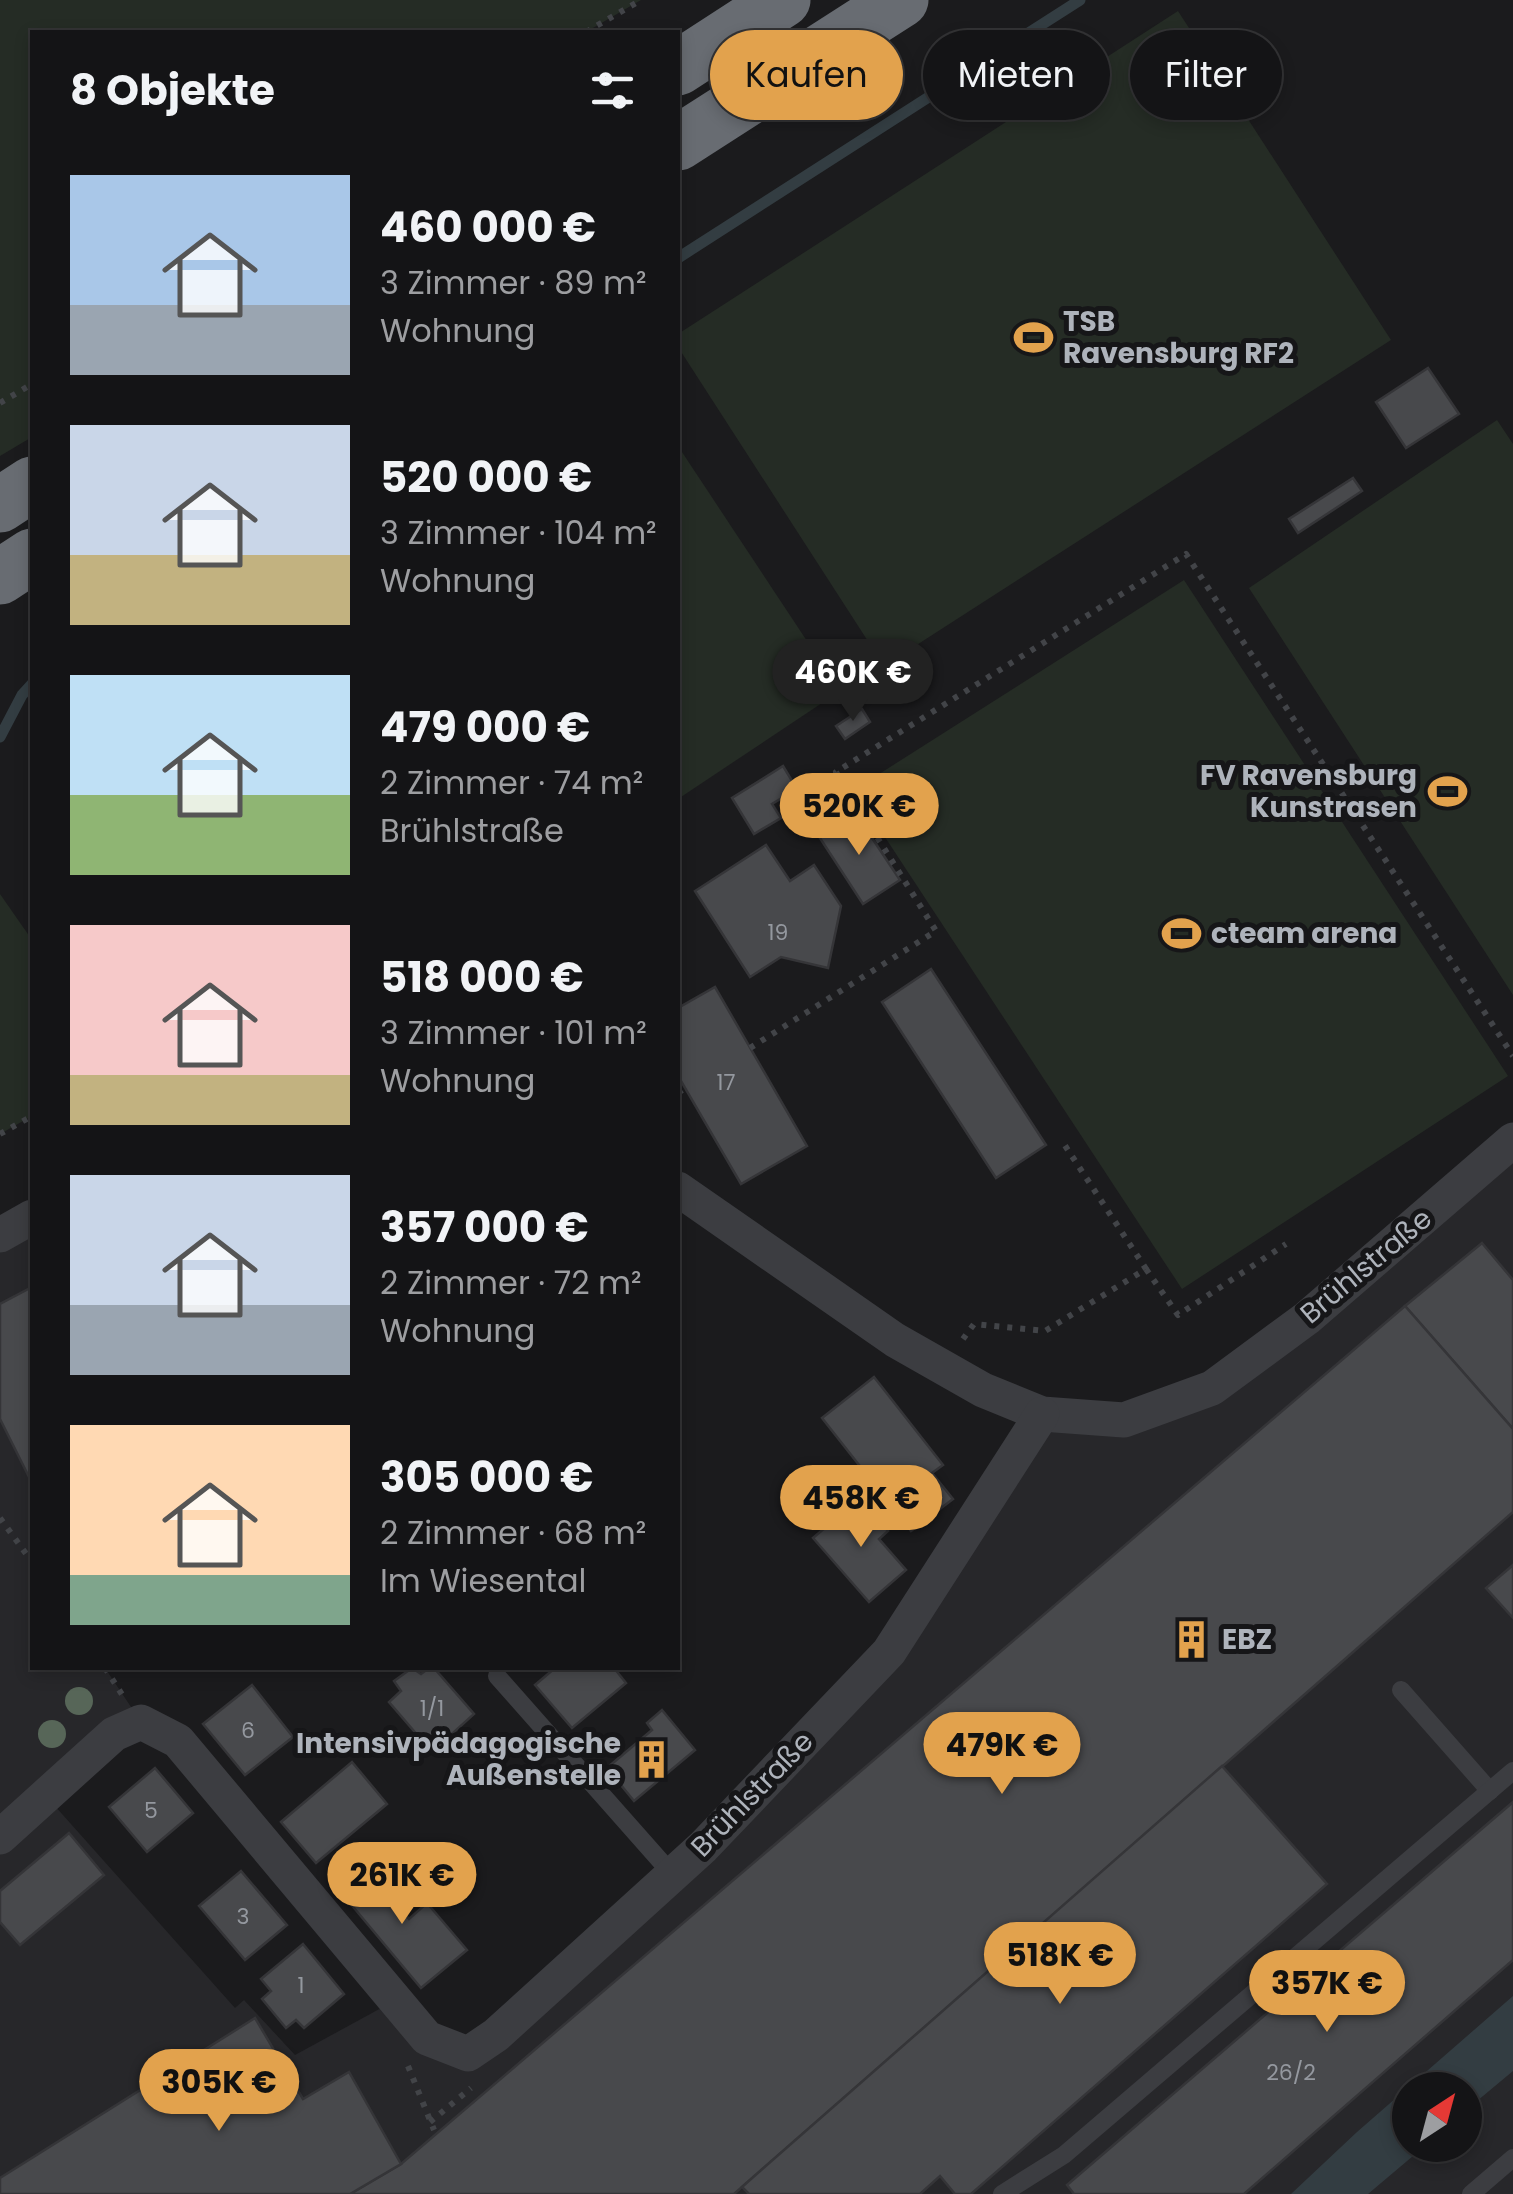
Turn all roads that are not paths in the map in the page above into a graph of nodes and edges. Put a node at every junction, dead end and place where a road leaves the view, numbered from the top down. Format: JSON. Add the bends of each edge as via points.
{"nodes":[{"id":1,"x":783,"y":0,"type":"edge"},
{"id":2,"x":901,"y":0,"type":"edge"},
{"id":3,"x":680,"y":67,"type":"edge"},
{"id":4,"x":680,"y":142,"type":"edge"},
{"id":5,"x":30,"y":485,"type":"edge"},
{"id":6,"x":0,"y":505,"type":"edge"},
{"id":7,"x":30,"y":557,"type":"edge"},
{"id":8,"x":0,"y":577,"type":"edge"},
{"id":9,"x":1513,"y":1140,"type":"edge"},
{"id":10,"x":680,"y":1190,"type":"edge"},
{"id":11,"x":30,"y":1218,"type":"edge"},
{"id":12,"x":0,"y":1235,"type":"edge"},
{"id":13,"x":1042,"y":1414,"type":"junction"},
{"id":14,"x":496,"y":1676,"type":"dead end"},
{"id":15,"x":1401,"y":1690,"type":"dead end"},
{"id":16,"x":1513,"y":1771,"type":"edge"},
{"id":17,"x":1490,"y":1791,"type":"junction"},
{"id":18,"x":0,"y":1837,"type":"edge"},
{"id":19,"x":672,"y":1874,"type":"junction"},
{"id":20,"x":1513,"y":2158,"type":"edge"},
{"id":21,"x":1002,"y":2194,"type":"edge"},
{"id":22,"x":1471,"y":2194,"type":"edge"}],
"edges":[{"from":1,"to":3,"type":"highway"},
{"from":2,"to":4,"type":"highway"},
{"from":5,"to":6,"type":"highway"},
{"from":7,"to":8,"type":"highway"},
{"from":9,"to":13,"type":"street","name":"Brühlstraße","via":[[1307,1318],[1212,1388],[1124,1420]]},
{"from":10,"to":13,"type":"street","name":"Brühlstraße","via":[[895,1340],[982,1390]]},
{"from":11,"to":12,"type":"street"},
{"from":13,"to":19,"type":"street","name":"Brühlstraße","via":[[890,1652]]},
{"from":14,"to":19,"type":"lane"},
{"from":15,"to":17,"type":"lane"},
{"from":16,"to":17,"type":"lane"},
{"from":17,"to":21,"type":"lane","via":[[1064,2155]]},
{"from":18,"to":19,"type":"street","name":"Brühlstraße","via":[[114,1734],[141,1722],[178,1742],[427,2038],[468,2054]]},
{"from":20,"to":22,"type":"lane"}]}
